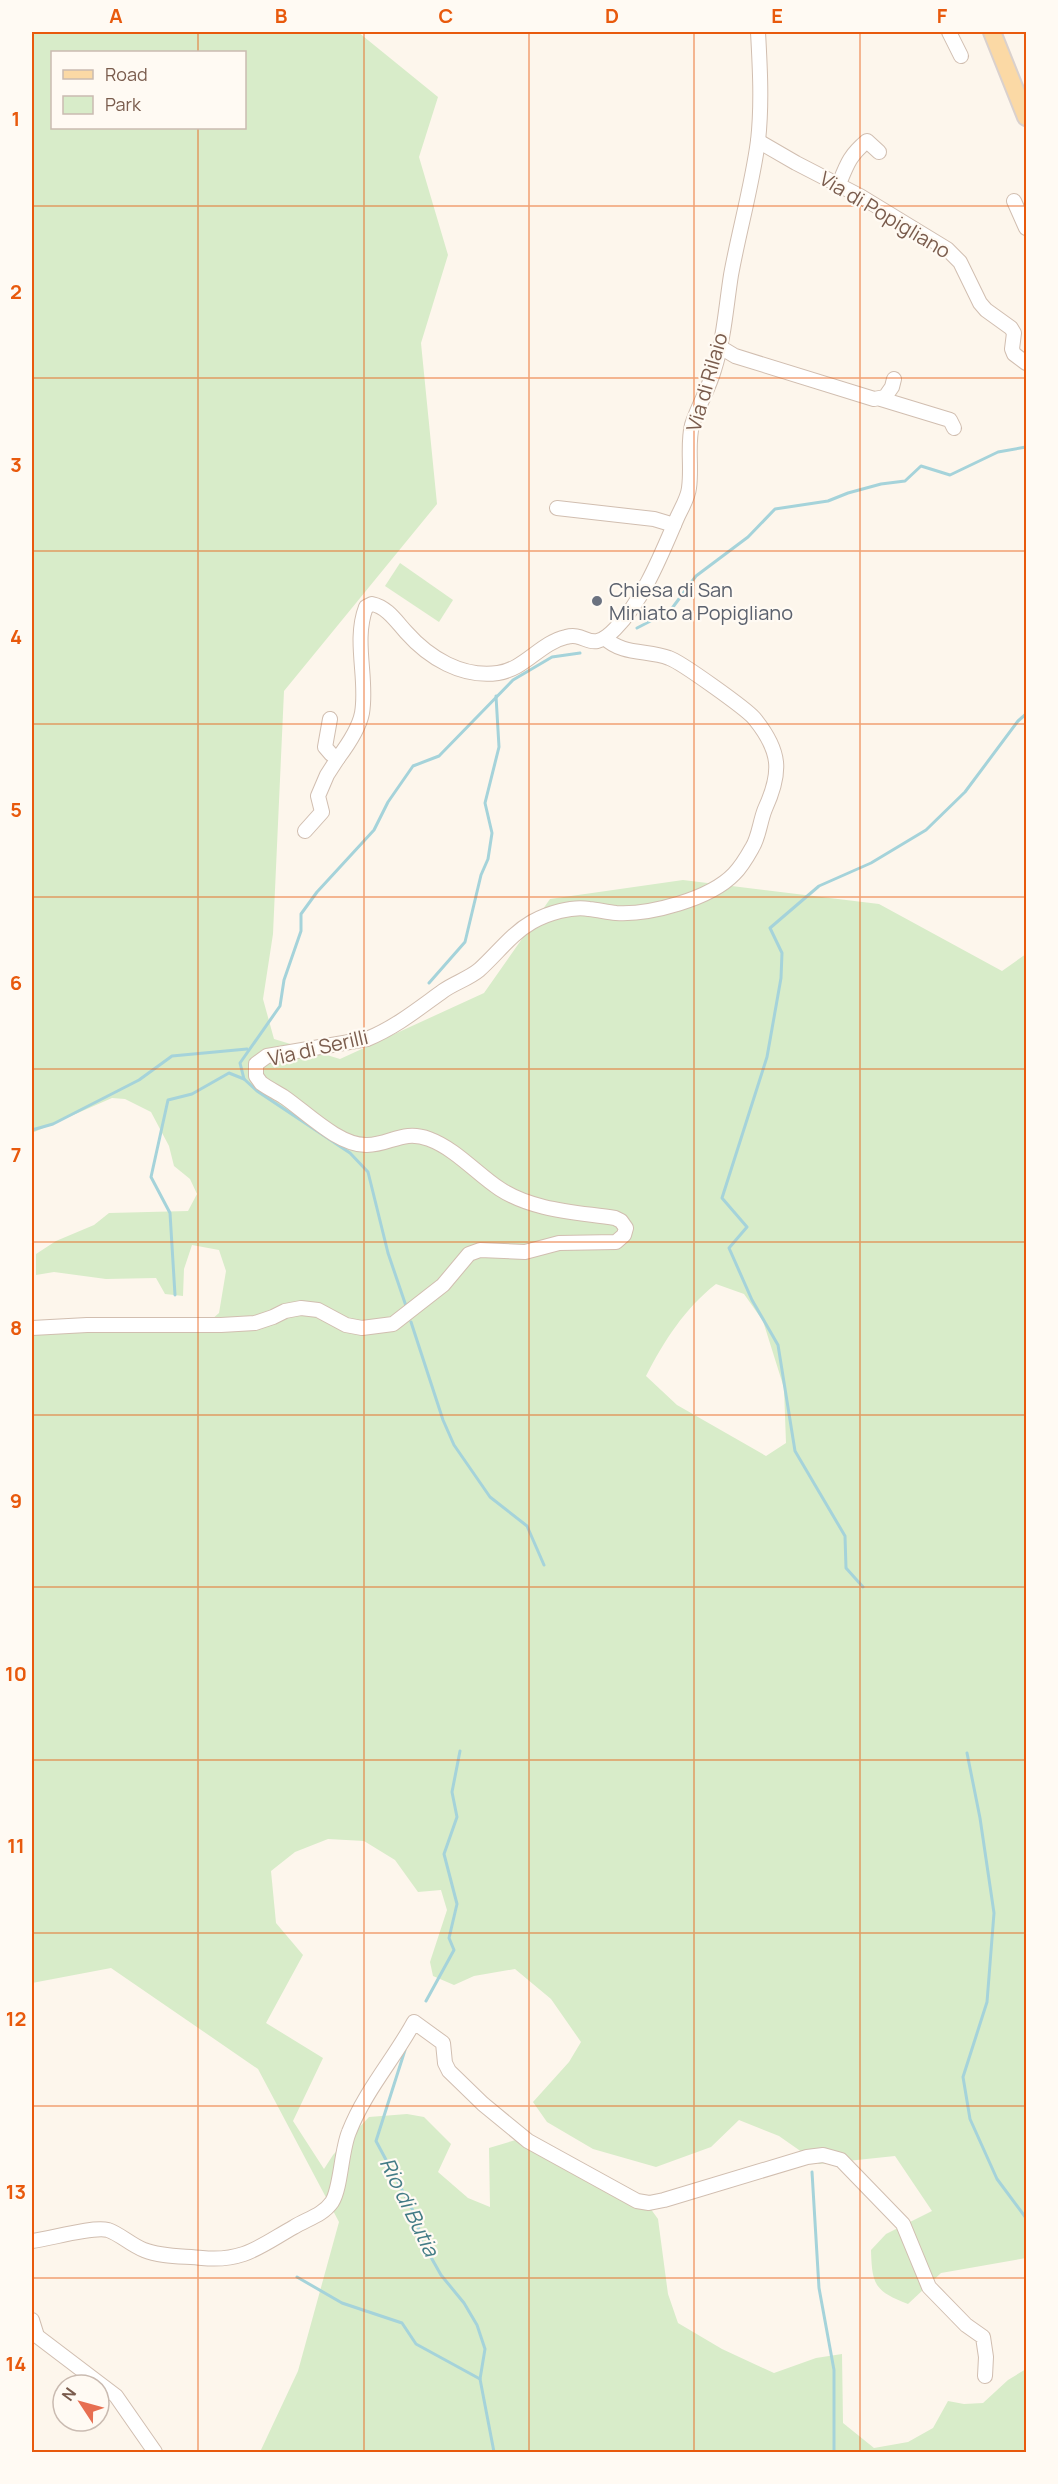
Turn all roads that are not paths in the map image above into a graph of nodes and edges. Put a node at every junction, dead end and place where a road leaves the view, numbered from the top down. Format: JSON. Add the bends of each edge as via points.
{"nodes":[{"id":1,"x":758,"y":32,"type":"edge"},
{"id":2,"x":949,"y":32,"type":"edge"},
{"id":3,"x":992,"y":32,"type":"edge"},
{"id":4,"x":960,"y":56,"type":"dead end"},
{"id":5,"x":1026,"y":117,"type":"edge"},
{"id":6,"x":758,"y":141,"type":"junction"},
{"id":7,"x":879,"y":152,"type":"dead end"},
{"id":8,"x":839,"y":184,"type":"junction"},
{"id":9,"x":1014,"y":201,"type":"dead end"},
{"id":10,"x":1026,"y":228,"type":"edge"},
{"id":11,"x":720,"y":347,"type":"junction"},
{"id":12,"x":1026,"y":363,"type":"edge"},
{"id":13,"x":894,"y":379,"type":"dead end"},
{"id":14,"x":880,"y":399,"type":"junction"},
{"id":15,"x":954,"y":428,"type":"dead end"},
{"id":16,"x":557,"y":508,"type":"dead end"},
{"id":17,"x":674,"y":525,"type":"junction"},
{"id":18,"x":605,"y":638,"type":"junction"},
{"id":19,"x":330,"y":719,"type":"dead end"},
{"id":20,"x":338,"y":758,"type":"junction"},
{"id":21,"x":305,"y":831,"type":"dead end"},
{"id":22,"x":32,"y":1328,"type":"edge"},
{"id":23,"x":32,"y":2241,"type":"edge"},
{"id":24,"x":32,"y":2320,"type":"edge"},
{"id":25,"x":985,"y":2376,"type":"dead end"},
{"id":26,"x":155,"y":2452,"type":"edge"}],
"edges":[{"from":1,"to":6,"type":"street","name":"Via di Rilaio"},
{"from":2,"to":4,"type":"street"},
{"from":3,"to":5,"type":"main road"},
{"from":6,"to":8,"type":"street","name":"Via di Popigliano"},
{"from":6,"to":11,"type":"street","name":"Via di Rilaio"},
{"from":7,"to":8,"type":"street","via":[[867,141],[849,157]]},
{"from":8,"to":12,"type":"street","name":"Via di Popigliano","via":[[954,255],[980,303],[1011,328],[1014,354]]},
{"from":9,"to":10,"type":"street"},
{"from":11,"to":14,"type":"street","via":[[735,356]]},
{"from":11,"to":17,"type":"street","name":"Via di Rilaio","via":[[692,428],[689,491]]},
{"from":13,"to":14,"type":"street","via":[[888,394]]},
{"from":14,"to":15,"type":"street","via":[[950,420]]},
{"from":16,"to":17,"type":"street","via":[[654,519]]},
{"from":17,"to":18,"type":"street","name":"Via di Rilaio","via":[[634,602]]},
{"from":18,"to":20,"type":"street","via":[[589,642],[567,636],[544,646],[516,667],[498,673],[477,671],[437,661],[386,610],[372,604],[366,607],[362,623],[362,715]]},
{"from":18,"to":22,"type":"street","name":"Via di Serilli","via":[[620,647],[673,660],[753,717],[775,752],[774,792],[754,846],[734,875],[706,894],[666,906],[627,914],[587,908],[567,910],[533,921],[477,972],[382,1033],[267,1056],[256,1064],[255,1070],[261,1083],[333,1133],[364,1145],[401,1135],[428,1138],[519,1199],[615,1218],[626,1228],[624,1235],[616,1242],[559,1244],[525,1252],[480,1250],[469,1254],[443,1285],[393,1324],[362,1328],[346,1325],[318,1310],[301,1308],[255,1323]]},
{"from":19,"to":20,"type":"street","via":[[325,747]]},
{"from":20,"to":21,"type":"street","via":[[318,796],[322,812]]},
{"from":23,"to":25,"type":"street","via":[[95,2229],[109,2230],[146,2251],[166,2254],[220,2260],[257,2251],[324,2211],[333,2200],[349,2132],[372,2086],[414,2022],[443,2043],[449,2071],[519,2133],[637,2201],[664,2200],[807,2157],[823,2155],[841,2160],[903,2224],[928,2287],[982,2337]]},
{"from":24,"to":26,"type":"street","via":[[37,2336],[116,2396]]}]}
